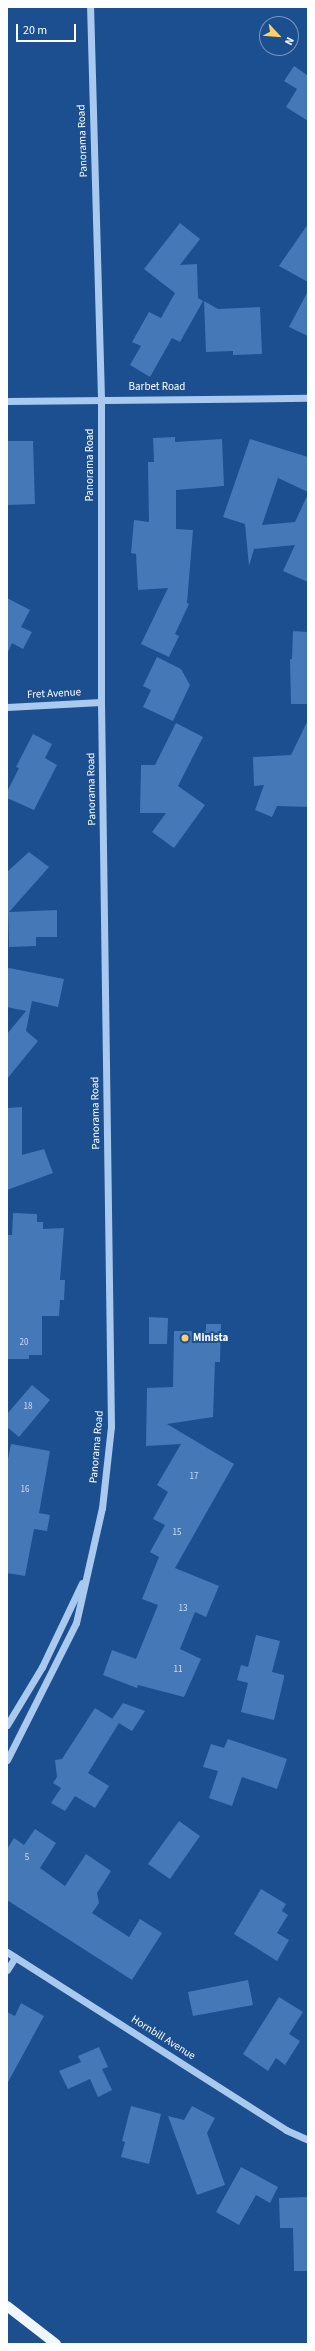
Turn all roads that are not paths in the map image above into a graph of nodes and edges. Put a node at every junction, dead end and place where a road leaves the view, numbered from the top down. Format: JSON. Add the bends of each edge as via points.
{"nodes":[{"id":1,"x":90,"y":7,"type":"edge"},
{"id":2,"x":101,"y":398,"type":"junction"},
{"id":3,"x":308,"y":398,"type":"edge"},
{"id":4,"x":7,"y":401,"type":"edge"},
{"id":5,"x":102,"y":702,"type":"junction"},
{"id":6,"x":7,"y":707,"type":"edge"},
{"id":7,"x":88,"y":1568,"type":"junction"},
{"id":8,"x":7,"y":1725,"type":"edge"},
{"id":9,"x":7,"y":1760,"type":"edge"},
{"id":10,"x":7,"y":1952,"type":"edge"},
{"id":11,"x":15,"y":1957,"type":"junction"},
{"id":12,"x":7,"y":1970,"type":"edge"},
{"id":13,"x":308,"y":2140,"type":"edge"},
{"id":14,"x":7,"y":2306,"type":"edge"},
{"id":15,"x":56,"y":2344,"type":"edge"}],
"edges":[{"from":1,"to":2,"type":"street","name":"Panorama Road"},
{"from":2,"to":3,"type":"street","name":"Barbet Road"},
{"from":2,"to":4,"type":"street","name":"Barbet Road"},
{"from":2,"to":5,"type":"street","name":"Panorama Road"},
{"from":5,"to":6,"type":"street","name":"Fret Avenue"},
{"from":5,"to":7,"type":"street","name":"Panorama Road","via":[[111,1427],[102,1508]]},
{"from":7,"to":8,"type":"street","name":"Panorama Road","via":[[42,1667]]},
{"from":7,"to":9,"type":"street","name":"Panorama Road","via":[[76,1623]]},
{"from":10,"to":11,"type":"street","name":"Hornbill Avenue"},
{"from":11,"to":12,"type":"street"},
{"from":11,"to":13,"type":"street","name":"Hornbill Avenue","via":[[286,2130]]},
{"from":14,"to":15,"type":"main road"}]}
